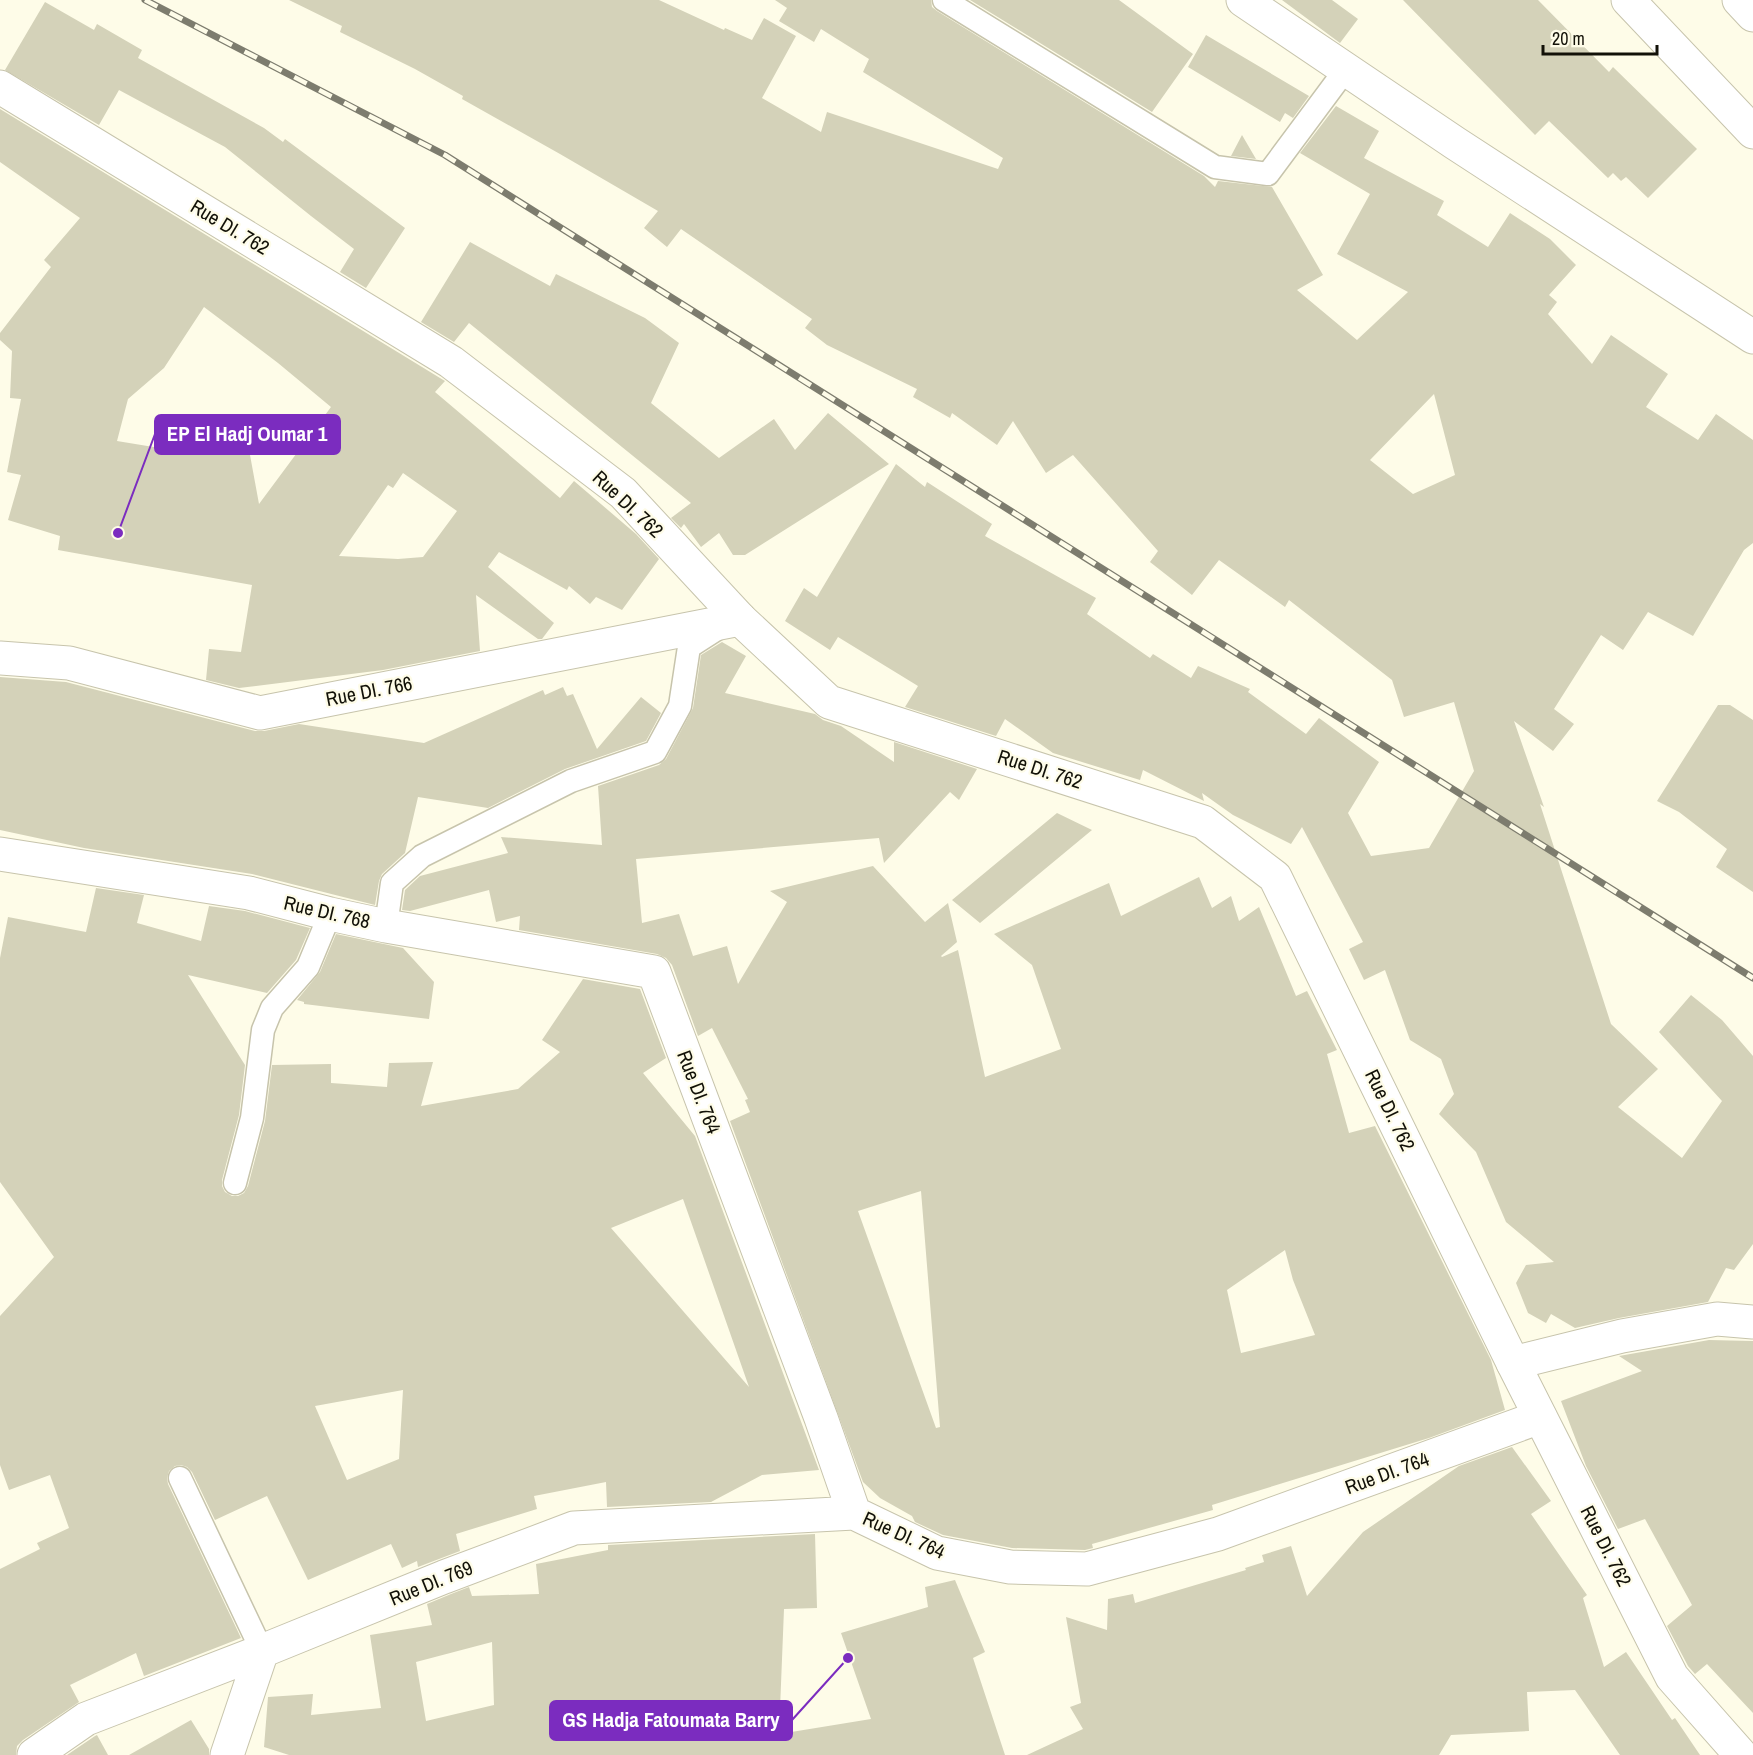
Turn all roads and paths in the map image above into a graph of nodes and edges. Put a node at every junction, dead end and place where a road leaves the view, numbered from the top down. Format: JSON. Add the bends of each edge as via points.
{"nodes":[{"id":1,"x":944,"y":0,"type":"edge"},
{"id":2,"x":1243,"y":0,"type":"edge"},
{"id":3,"x":1628,"y":0,"type":"edge"},
{"id":4,"x":1739,"y":0,"type":"edge"},
{"id":5,"x":1753,"y":15,"type":"edge"},
{"id":6,"x":1346,"y":69,"type":"junction"},
{"id":7,"x":0,"y":87,"type":"edge"},
{"id":8,"x":1753,"y":132,"type":"edge"},
{"id":9,"x":1753,"y":337,"type":"edge"},
{"id":10,"x":741,"y":619,"type":"junction"},
{"id":11,"x":0,"y":657,"type":"edge"},
{"id":12,"x":0,"y":854,"type":"edge"},
{"id":13,"x":330,"y":914,"type":"junction"},
{"id":14,"x":386,"y":926,"type":"junction"},
{"id":15,"x":654,"y":972,"type":"joint"},
{"id":16,"x":235,"y":1183,"type":"dead end"},
{"id":17,"x":1753,"y":1322,"type":"edge"},
{"id":18,"x":1513,"y":1363,"type":"junction"},
{"id":19,"x":1540,"y":1417,"type":"junction"},
{"id":20,"x":180,"y":1478,"type":"dead end"},
{"id":21,"x":854,"y":1513,"type":"junction"},
{"id":22,"x":262,"y":1651,"type":"junction"},
{"id":23,"x":34,"y":1755,"type":"edge"},
{"id":24,"x":227,"y":1755,"type":"edge"},
{"id":25,"x":1741,"y":1755,"type":"edge"}],
"edges":[{"from":1,"to":6,"type":"lane","via":[[1215,167],[1268,174]]},
{"from":2,"to":6,"type":"main road"},
{"from":3,"to":8,"type":"main road"},
{"from":4,"to":5,"type":"main road"},
{"from":6,"to":9,"type":"main road"},
{"from":7,"to":10,"type":"main road","name":"Rue DI. 762","via":[[451,362],[623,493]]},
{"from":10,"to":11,"type":"main road","name":"Rue DI. 766","via":[[260,713],[69,663]]},
{"from":10,"to":14,"type":"lane","via":[[711,631],[689,647],[680,706],[655,752],[571,781],[422,856],[392,883]]},
{"from":10,"to":18,"type":"main road","name":"Rue DI. 762","via":[[829,702],[1203,822],[1275,877]]},
{"from":12,"to":13,"type":"main road","name":"Rue DI. 768","via":[[249,893]]},
{"from":13,"to":14,"type":"main road","name":"Rue DI. 768"},
{"from":13,"to":16,"type":"lane","via":[[308,967],[272,1008],[262,1030],[252,1118]]},
{"from":14,"to":15,"type":"main road","name":"Rue DI. 768"},
{"from":15,"to":21,"type":"main road","name":"Rue DI. 764"},
{"from":17,"to":18,"type":"main road","via":[[1716,1319],[1622,1336]]},
{"from":18,"to":19,"type":"main road","name":"Rue DI. 762"},
{"from":19,"to":21,"type":"main road","name":"Rue DI. 764","via":[[1218,1534],[1087,1569],[1010,1567],[937,1553]]},
{"from":19,"to":25,"type":"main road","name":"Rue DI. 762","via":[[1672,1677]]},
{"from":20,"to":22,"type":"lane"},
{"from":21,"to":22,"type":"main road","name":"Rue DI. 769","via":[[574,1528],[444,1576]]},
{"from":22,"to":23,"type":"main road","name":"Rue DI. 769","via":[[86,1719]]},
{"from":22,"to":24,"type":"main road"}]}
